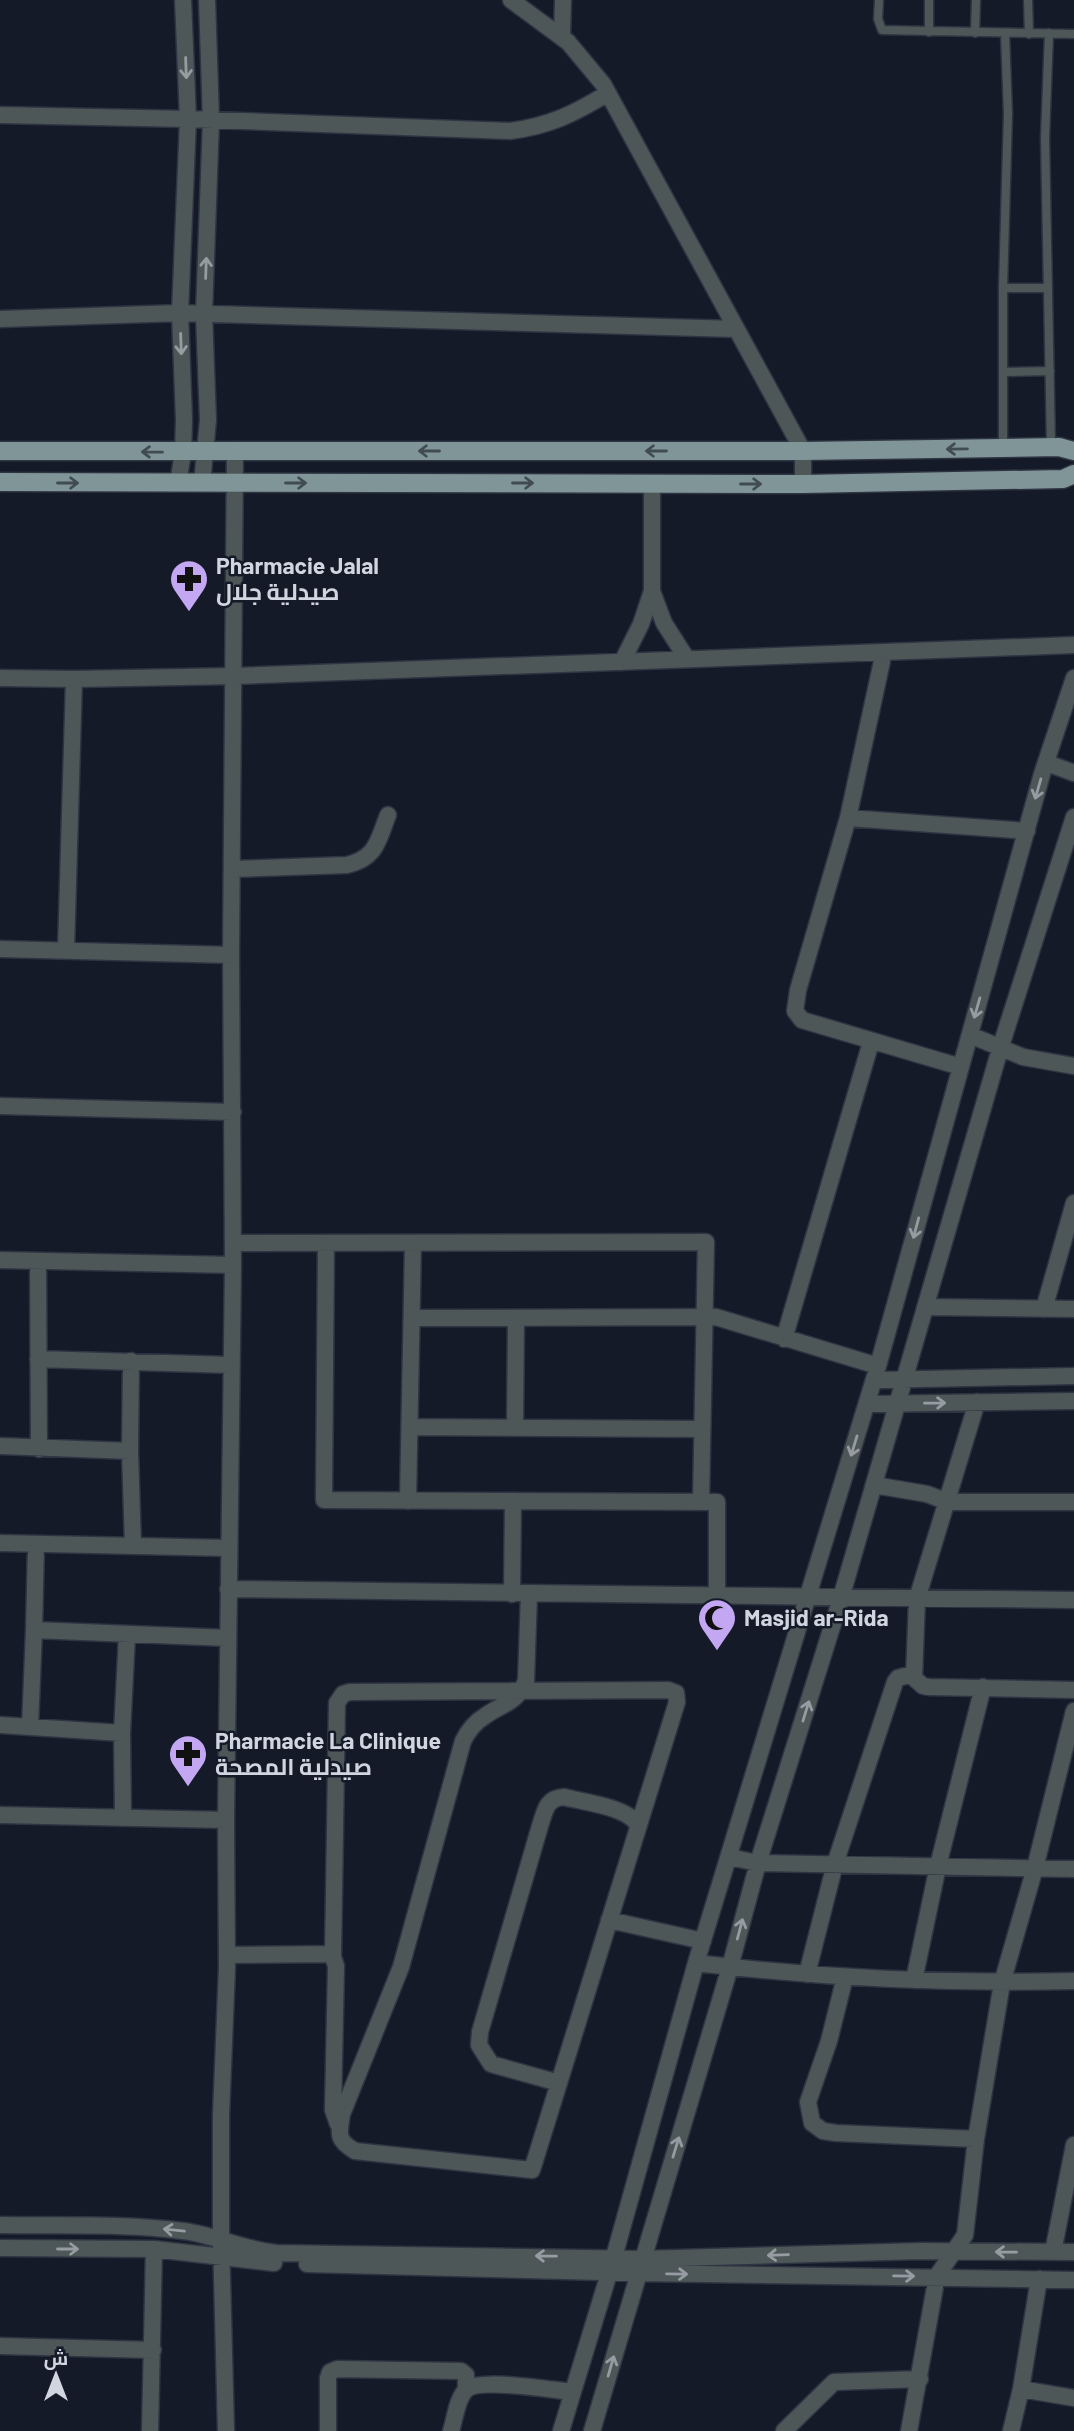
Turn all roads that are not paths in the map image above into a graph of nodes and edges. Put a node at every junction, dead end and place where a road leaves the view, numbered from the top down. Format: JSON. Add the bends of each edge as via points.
{"nodes":[{"id":1,"x":183,"y":0,"type":"edge"},
{"id":2,"x":207,"y":0,"type":"edge"},
{"id":3,"x":511,"y":0,"type":"edge"},
{"id":4,"x":563,"y":0,"type":"edge"},
{"id":5,"x":879,"y":0,"type":"edge"},
{"id":6,"x":929,"y":0,"type":"edge"},
{"id":7,"x":976,"y":0,"type":"edge"},
{"id":8,"x":1028,"y":0,"type":"edge"},
{"id":9,"x":929,"y":32,"type":"junction"},
{"id":10,"x":975,"y":33,"type":"junction"},
{"id":11,"x":1005,"y":33,"type":"junction"},
{"id":12,"x":1049,"y":33,"type":"junction"},
{"id":13,"x":1029,"y":34,"type":"junction"},
{"id":14,"x":1074,"y":34,"type":"edge"},
{"id":15,"x":562,"y":37,"type":"junction"},
{"id":16,"x":608,"y":93,"type":"junction"},
{"id":17,"x":0,"y":115,"type":"edge"},
{"id":18,"x":188,"y":119,"type":"junction"},
{"id":19,"x":211,"y":120,"type":"junction"},
{"id":20,"x":1003,"y":288,"type":"junction"},
{"id":21,"x":1048,"y":288,"type":"junction"},
{"id":22,"x":180,"y":313,"type":"junction"},
{"id":23,"x":204,"y":314,"type":"junction"},
{"id":24,"x":0,"y":319,"type":"edge"},
{"id":25,"x":736,"y":329,"type":"junction"},
{"id":26,"x":1050,"y":371,"type":"junction"},
{"id":27,"x":1003,"y":372,"type":"junction"},
{"id":28,"x":1051,"y":447,"type":"junction"},
{"id":29,"x":1003,"y":448,"type":"junction"},
{"id":30,"x":235,"y":450,"type":"junction"},
{"id":31,"x":0,"y":451,"type":"edge"},
{"id":32,"x":803,"y":451,"type":"junction"},
{"id":33,"x":1074,"y":451,"type":"edge"},
{"id":34,"x":206,"y":452,"type":"junction"},
{"id":35,"x":183,"y":453,"type":"junction"},
{"id":36,"x":1074,"y":474,"type":"edge"},
{"id":37,"x":0,"y":482,"type":"edge"},
{"id":38,"x":178,"y":483,"type":"junction"},
{"id":39,"x":202,"y":483,"type":"junction"},
{"id":40,"x":235,"y":483,"type":"junction"},
{"id":41,"x":652,"y":484,"type":"junction"},
{"id":42,"x":803,"y":484,"type":"junction"},
{"id":43,"x":652,"y":591,"type":"junction"},
{"id":44,"x":1074,"y":645,"type":"edge"},
{"id":45,"x":884,"y":652,"type":"junction"},
{"id":46,"x":687,"y":659,"type":"junction"},
{"id":47,"x":622,"y":662,"type":"junction"},
{"id":48,"x":235,"y":676,"type":"junction"},
{"id":49,"x":0,"y":678,"type":"edge"},
{"id":50,"x":1074,"y":678,"type":"edge"},
{"id":51,"x":74,"y":679,"type":"junction"},
{"id":52,"x":1047,"y":763,"type":"junction"},
{"id":53,"x":1074,"y":773,"type":"edge"},
{"id":54,"x":387,"y":815,"type":"dead end"},
{"id":55,"x":1074,"y":817,"type":"edge"},
{"id":56,"x":848,"y":818,"type":"junction"},
{"id":57,"x":1027,"y":831,"type":"junction"},
{"id":58,"x":233,"y":869,"type":"junction"},
{"id":59,"x":0,"y":948,"type":"edge"},
{"id":60,"x":66,"y":950,"type":"junction"},
{"id":61,"x":231,"y":955,"type":"junction"},
{"id":62,"x":970,"y":1035,"type":"junction"},
{"id":63,"x":871,"y":1042,"type":"junction"},
{"id":64,"x":1000,"y":1049,"type":"junction"},
{"id":65,"x":1074,"y":1066,"type":"edge"},
{"id":66,"x":961,"y":1067,"type":"junction"},
{"id":67,"x":0,"y":1106,"type":"edge"},
{"id":68,"x":233,"y":1112,"type":"junction"},
{"id":69,"x":1074,"y":1203,"type":"edge"},
{"id":70,"x":233,"y":1243,"type":"junction"},
{"id":71,"x":326,"y":1243,"type":"junction"},
{"id":72,"x":412,"y":1243,"type":"junction"},
{"id":73,"x":0,"y":1260,"type":"edge"},
{"id":74,"x":38,"y":1261,"type":"junction"},
{"id":75,"x":233,"y":1265,"type":"junction"},
{"id":76,"x":925,"y":1307,"type":"junction"},
{"id":77,"x":1044,"y":1309,"type":"junction"},
{"id":78,"x":1074,"y":1309,"type":"edge"},
{"id":79,"x":704,"y":1317,"type":"junction"},
{"id":80,"x":412,"y":1318,"type":"junction"},
{"id":81,"x":516,"y":1318,"type":"junction"},
{"id":82,"x":784,"y":1339,"type":"junction"},
{"id":83,"x":38,"y":1359,"type":"junction"},
{"id":84,"x":131,"y":1362,"type":"junction"},
{"id":85,"x":231,"y":1366,"type":"junction"},
{"id":86,"x":876,"y":1373,"type":"junction"},
{"id":87,"x":1074,"y":1376,"type":"edge"},
{"id":88,"x":903,"y":1380,"type":"junction"},
{"id":89,"x":1074,"y":1401,"type":"edge"},
{"id":90,"x":976,"y":1402,"type":"junction"},
{"id":91,"x":867,"y":1404,"type":"junction"},
{"id":92,"x":897,"y":1404,"type":"junction"},
{"id":93,"x":410,"y":1427,"type":"junction"},
{"id":94,"x":515,"y":1428,"type":"junction"},
{"id":95,"x":701,"y":1429,"type":"junction"},
{"id":96,"x":0,"y":1446,"type":"edge"},
{"id":97,"x":39,"y":1449,"type":"junction"},
{"id":98,"x":130,"y":1451,"type":"junction"},
{"id":99,"x":874,"y":1485,"type":"junction"},
{"id":100,"x":408,"y":1501,"type":"junction"},
{"id":101,"x":513,"y":1501,"type":"junction"},
{"id":102,"x":701,"y":1502,"type":"junction"},
{"id":103,"x":948,"y":1502,"type":"junction"},
{"id":104,"x":1074,"y":1502,"type":"edge"},
{"id":105,"x":0,"y":1543,"type":"edge"},
{"id":106,"x":36,"y":1544,"type":"junction"},
{"id":107,"x":133,"y":1546,"type":"junction"},
{"id":108,"x":228,"y":1548,"type":"junction"},
{"id":109,"x":228,"y":1588,"type":"junction"},
{"id":110,"x":512,"y":1594,"type":"junction"},
{"id":111,"x":528,"y":1594,"type":"junction"},
{"id":112,"x":717,"y":1595,"type":"junction"},
{"id":113,"x":808,"y":1597,"type":"junction"},
{"id":114,"x":841,"y":1598,"type":"junction"},
{"id":115,"x":917,"y":1599,"type":"junction"},
{"id":116,"x":1074,"y":1600,"type":"edge"},
{"id":117,"x":34,"y":1630,"type":"junction"},
{"id":118,"x":127,"y":1635,"type":"junction"},
{"id":119,"x":228,"y":1638,"type":"junction"},
{"id":120,"x":912,"y":1674,"type":"junction"},
{"id":121,"x":983,"y":1687,"type":"junction"},
{"id":122,"x":522,"y":1690,"type":"junction"},
{"id":123,"x":1074,"y":1690,"type":"edge"},
{"id":124,"x":1074,"y":1711,"type":"edge"},
{"id":125,"x":0,"y":1726,"type":"edge"},
{"id":126,"x":30,"y":1727,"type":"junction"},
{"id":127,"x":122,"y":1733,"type":"junction"},
{"id":128,"x":0,"y":1815,"type":"edge"},
{"id":129,"x":123,"y":1818,"type":"junction"},
{"id":130,"x":226,"y":1820,"type":"junction"},
{"id":131,"x":637,"y":1824,"type":"junction"},
{"id":132,"x":729,"y":1857,"type":"junction"},
{"id":133,"x":758,"y":1863,"type":"junction"},
{"id":134,"x":835,"y":1864,"type":"junction"},
{"id":135,"x":937,"y":1866,"type":"junction"},
{"id":136,"x":1035,"y":1868,"type":"junction"},
{"id":137,"x":1074,"y":1869,"type":"edge"},
{"id":138,"x":609,"y":1920,"type":"junction"},
{"id":139,"x":702,"y":1941,"type":"junction"},
{"id":140,"x":227,"y":1955,"type":"junction"},
{"id":141,"x":333,"y":1956,"type":"junction"},
{"id":142,"x":696,"y":1963,"type":"junction"},
{"id":143,"x":730,"y":1967,"type":"junction"},
{"id":144,"x":807,"y":1974,"type":"junction"},
{"id":145,"x":845,"y":1977,"type":"junction"},
{"id":146,"x":914,"y":1980,"type":"junction"},
{"id":147,"x":1074,"y":1981,"type":"edge"},
{"id":148,"x":1002,"y":1983,"type":"junction"},
{"id":149,"x":559,"y":2083,"type":"junction"},
{"id":150,"x":340,"y":2128,"type":"junction"},
{"id":151,"x":976,"y":2139,"type":"junction"},
{"id":152,"x":1074,"y":2145,"type":"edge"},
{"id":153,"x":0,"y":2225,"type":"edge"},
{"id":154,"x":221,"y":2238,"type":"junction"},
{"id":155,"x":0,"y":2248,"type":"edge"},
{"id":156,"x":155,"y":2249,"type":"junction"},
{"id":157,"x":953,"y":2251,"type":"junction"},
{"id":158,"x":1053,"y":2252,"type":"junction"},
{"id":159,"x":1074,"y":2252,"type":"edge"},
{"id":160,"x":222,"y":2256,"type":"junction"},
{"id":161,"x":611,"y":2264,"type":"junction"},
{"id":162,"x":640,"y":2266,"type":"junction"},
{"id":163,"x":937,"y":2276,"type":"junction"},
{"id":164,"x":1040,"y":2279,"type":"junction"},
{"id":165,"x":1074,"y":2280,"type":"edge"},
{"id":166,"x":0,"y":2346,"type":"edge"},
{"id":167,"x":153,"y":2350,"type":"junction"},
{"id":168,"x":920,"y":2379,"type":"junction"},
{"id":169,"x":1020,"y":2389,"type":"junction"},
{"id":170,"x":466,"y":2390,"type":"junction"},
{"id":171,"x":572,"y":2392,"type":"junction"},
{"id":172,"x":1074,"y":2398,"type":"edge"},
{"id":173,"x":150,"y":2431,"type":"edge"},
{"id":174,"x":226,"y":2431,"type":"edge"},
{"id":175,"x":328,"y":2431,"type":"edge"},
{"id":176,"x":452,"y":2431,"type":"edge"},
{"id":177,"x":561,"y":2431,"type":"edge"},
{"id":178,"x":592,"y":2431,"type":"edge"},
{"id":179,"x":784,"y":2431,"type":"edge"},
{"id":180,"x":909,"y":2431,"type":"edge"},
{"id":181,"x":1011,"y":2431,"type":"edge"}],
"edges":[{"from":1,"to":18,"type":"street","one_way":true},
{"from":2,"to":19,"type":"street"},
{"from":3,"to":15,"type":"street"},
{"from":4,"to":15,"type":"street"},
{"from":5,"to":9,"type":"lane","via":[[882,30]]},
{"from":6,"to":9,"type":"lane"},
{"from":7,"to":10,"type":"lane"},
{"from":8,"to":13,"type":"lane"},
{"from":9,"to":10,"type":"lane"},
{"from":10,"to":11,"type":"lane"},
{"from":11,"to":13,"type":"lane"},
{"from":11,"to":20,"type":"lane","via":[[1008,114]]},
{"from":12,"to":13,"type":"lane"},
{"from":12,"to":14,"type":"lane"},
{"from":12,"to":21,"type":"lane","via":[[1045,138]]},
{"from":15,"to":16,"type":"street"},
{"from":16,"to":19,"type":"street","via":[[555,122],[510,131]]},
{"from":16,"to":25,"type":"street"},
{"from":17,"to":18,"type":"street"},
{"from":18,"to":19,"type":"street"},
{"from":18,"to":22,"type":"street"},
{"from":23,"to":19,"type":"street","one_way":true},
{"from":20,"to":21,"type":"lane"},
{"from":20,"to":27,"type":"lane"},
{"from":21,"to":26,"type":"lane"},
{"from":22,"to":23,"type":"street"},
{"from":22,"to":24,"type":"street"},
{"from":22,"to":35,"type":"street","one_way":true},
{"from":23,"to":25,"type":"street"},
{"from":23,"to":34,"type":"street"},
{"from":25,"to":32,"type":"street"},
{"from":26,"to":27,"type":"lane"},
{"from":26,"to":28,"type":"lane"},
{"from":27,"to":29,"type":"lane"},
{"from":28,"to":29,"type":"main road"},
{"from":28,"to":33,"type":"main road"},
{"from":29,"to":32,"type":"main road","one_way":true},
{"from":32,"to":30,"type":"main road","one_way":true},
{"from":30,"to":34,"type":"main road"},
{"from":30,"to":40,"type":"street"},
{"from":35,"to":31,"type":"main road","one_way":true},
{"from":32,"to":42,"type":"street"},
{"from":34,"to":35,"type":"main road"},
{"from":34,"to":39,"type":"street"},
{"from":35,"to":38,"type":"street"},
{"from":36,"to":42,"type":"main road","via":[[1063,479]]},
{"from":37,"to":38,"type":"main road","one_way":true},
{"from":38,"to":39,"type":"main road"},
{"from":39,"to":40,"type":"main road"},
{"from":40,"to":41,"type":"main road","one_way":true},
{"from":40,"to":48,"type":"street"},
{"from":41,"to":42,"type":"main road","one_way":true},
{"from":41,"to":43,"type":"street"},
{"from":43,"to":46,"type":"street","via":[[664,623]]},
{"from":43,"to":47,"type":"street","via":[[642,624]]},
{"from":44,"to":45,"type":"street"},
{"from":45,"to":46,"type":"street"},
{"from":45,"to":56,"type":"street"},
{"from":46,"to":47,"type":"street"},
{"from":47,"to":48,"type":"street"},
{"from":48,"to":51,"type":"street"},
{"from":48,"to":58,"type":"street"},
{"from":49,"to":51,"type":"street"},
{"from":50,"to":52,"type":"street"},
{"from":51,"to":60,"type":"street"},
{"from":52,"to":53,"type":"street"},
{"from":52,"to":57,"type":"street","one_way":true},
{"from":54,"to":58,"type":"street","via":[[376,846],[359,862]]},
{"from":55,"to":64,"type":"street"},
{"from":56,"to":57,"type":"street"},
{"from":56,"to":63,"type":"street","via":[[795,1011],[802,1020]]},
{"from":57,"to":62,"type":"street","one_way":true},
{"from":58,"to":61,"type":"street"},
{"from":59,"to":60,"type":"street"},
{"from":60,"to":61,"type":"street"},
{"from":61,"to":68,"type":"street"},
{"from":62,"to":64,"type":"street"},
{"from":62,"to":66,"type":"street"},
{"from":63,"to":66,"type":"street"},
{"from":63,"to":82,"type":"street"},
{"from":64,"to":65,"type":"street"},
{"from":64,"to":76,"type":"street"},
{"from":66,"to":86,"type":"street","one_way":true},
{"from":67,"to":68,"type":"street"},
{"from":68,"to":70,"type":"street"},
{"from":69,"to":77,"type":"street"},
{"from":70,"to":71,"type":"street"},
{"from":70,"to":75,"type":"street"},
{"from":71,"to":72,"type":"street"},
{"from":71,"to":100,"type":"street","via":[[324,1500]]},
{"from":72,"to":79,"type":"street","via":[[706,1242]]},
{"from":72,"to":80,"type":"street"},
{"from":73,"to":74,"type":"street"},
{"from":74,"to":75,"type":"street"},
{"from":74,"to":83,"type":"street"},
{"from":75,"to":85,"type":"street"},
{"from":76,"to":77,"type":"street"},
{"from":76,"to":88,"type":"street"},
{"from":77,"to":78,"type":"street"},
{"from":79,"to":81,"type":"street"},
{"from":79,"to":82,"type":"street"},
{"from":79,"to":95,"type":"street"},
{"from":80,"to":81,"type":"street"},
{"from":80,"to":93,"type":"street"},
{"from":81,"to":94,"type":"street"},
{"from":82,"to":86,"type":"street"},
{"from":83,"to":84,"type":"street"},
{"from":83,"to":97,"type":"street"},
{"from":84,"to":85,"type":"street"},
{"from":84,"to":98,"type":"street"},
{"from":85,"to":108,"type":"street"},
{"from":86,"to":88,"type":"street"},
{"from":86,"to":91,"type":"street"},
{"from":87,"to":88,"type":"street"},
{"from":88,"to":92,"type":"street"},
{"from":89,"to":90,"type":"street"},
{"from":92,"to":90,"type":"street","one_way":true},
{"from":90,"to":103,"type":"street"},
{"from":91,"to":92,"type":"street"},
{"from":91,"to":113,"type":"street","one_way":true},
{"from":92,"to":99,"type":"street"},
{"from":93,"to":94,"type":"street"},
{"from":93,"to":100,"type":"street"},
{"from":94,"to":95,"type":"street"},
{"from":95,"to":102,"type":"street"},
{"from":96,"to":97,"type":"street"},
{"from":97,"to":98,"type":"street"},
{"from":98,"to":107,"type":"street"},
{"from":99,"to":103,"type":"street","via":[[917,1491]]},
{"from":99,"to":114,"type":"street"},
{"from":100,"to":101,"type":"street"},
{"from":101,"to":102,"type":"street"},
{"from":101,"to":110,"type":"street"},
{"from":102,"to":112,"type":"street","via":[[717,1502]]},
{"from":103,"to":104,"type":"street"},
{"from":103,"to":115,"type":"street"},
{"from":105,"to":106,"type":"street"},
{"from":106,"to":107,"type":"street"},
{"from":106,"to":117,"type":"street"},
{"from":107,"to":108,"type":"street"},
{"from":108,"to":109,"type":"street"},
{"from":109,"to":110,"type":"street"},
{"from":109,"to":119,"type":"street"},
{"from":110,"to":111,"type":"street"},
{"from":111,"to":112,"type":"street"},
{"from":111,"to":122,"type":"street"},
{"from":112,"to":113,"type":"street"},
{"from":113,"to":114,"type":"street"},
{"from":113,"to":132,"type":"street"},
{"from":114,"to":115,"type":"street"},
{"from":133,"to":114,"type":"street","one_way":true},
{"from":115,"to":116,"type":"street"},
{"from":115,"to":120,"type":"street"},
{"from":117,"to":118,"type":"street"},
{"from":117,"to":126,"type":"street"},
{"from":118,"to":119,"type":"street"},
{"from":118,"to":127,"type":"street"},
{"from":119,"to":130,"type":"street"},
{"from":120,"to":121,"type":"street","via":[[923,1686]]},
{"from":120,"to":134,"type":"street","via":[[895,1682]]},
{"from":121,"to":123,"type":"street"},
{"from":121,"to":135,"type":"street"},
{"from":122,"to":131,"type":"street","via":[[676,1693],[677,1702]]},
{"from":122,"to":141,"type":"street","via":[[350,1692],[337,1703]]},
{"from":122,"to":150,"type":"street","via":[[485,1715],[463,1741],[401,1967]]},
{"from":124,"to":136,"type":"street"},
{"from":125,"to":126,"type":"street"},
{"from":126,"to":127,"type":"street"},
{"from":127,"to":129,"type":"street"},
{"from":128,"to":129,"type":"street"},
{"from":129,"to":130,"type":"street"},
{"from":130,"to":140,"type":"street"},
{"from":131,"to":138,"type":"street"},
{"from":131,"to":149,"type":"street","via":[[620,1811],[555,1797],[548,1802],[540,1826],[479,2045],[491,2064]]},
{"from":132,"to":133,"type":"street"},
{"from":132,"to":139,"type":"street"},
{"from":133,"to":134,"type":"street"},
{"from":143,"to":133,"type":"street","one_way":true},
{"from":134,"to":135,"type":"street"},
{"from":134,"to":144,"type":"street"},
{"from":135,"to":136,"type":"street"},
{"from":135,"to":146,"type":"street"},
{"from":136,"to":137,"type":"street"},
{"from":136,"to":148,"type":"street"},
{"from":138,"to":139,"type":"street"},
{"from":138,"to":149,"type":"street"},
{"from":139,"to":142,"type":"street"},
{"from":140,"to":141,"type":"street","via":[[327,1952]]},
{"from":140,"to":154,"type":"street"},
{"from":141,"to":150,"type":"street","via":[[333,2110]]},
{"from":142,"to":143,"type":"street"},
{"from":142,"to":161,"type":"street"},
{"from":143,"to":144,"type":"street"},
{"from":162,"to":143,"type":"street","one_way":true},
{"from":144,"to":145,"type":"street"},
{"from":145,"to":146,"type":"street"},
{"from":145,"to":151,"type":"street","via":[[808,2102],[813,2123],[836,2133]]},
{"from":146,"to":148,"type":"street"},
{"from":147,"to":148,"type":"street"},
{"from":148,"to":151,"type":"street"},
{"from":149,"to":150,"type":"street","via":[[532,2170],[355,2151],[339,2137]]},
{"from":151,"to":157,"type":"street","via":[[965,2235]]},
{"from":152,"to":158,"type":"street"},
{"from":154,"to":153,"type":"street","one_way":true,"via":[[156,2228]]},
{"from":154,"to":160,"type":"street"},
{"from":161,"to":154,"type":"street","one_way":true,"via":[[277,2253]]},
{"from":155,"to":156,"type":"street","one_way":true},
{"from":156,"to":160,"type":"street"},
{"from":156,"to":167,"type":"street"},
{"from":158,"to":157,"type":"street","one_way":true},
{"from":157,"to":162,"type":"street","one_way":true},
{"from":157,"to":163,"type":"street"},
{"from":158,"to":159,"type":"street"},
{"from":160,"to":161,"type":"street","via":[[273,2263]]},
{"from":160,"to":174,"type":"street"},
{"from":161,"to":162,"type":"street"},
{"from":161,"to":171,"type":"street"},
{"from":162,"to":163,"type":"street","one_way":true},
{"from":178,"to":162,"type":"street","one_way":true},
{"from":163,"to":164,"type":"street"},
{"from":163,"to":168,"type":"street"},
{"from":164,"to":165,"type":"street"},
{"from":164,"to":169,"type":"street"},
{"from":166,"to":167,"type":"street"},
{"from":167,"to":173,"type":"street"},
{"from":168,"to":179,"type":"street","via":[[834,2382]]},
{"from":168,"to":180,"type":"street"},
{"from":169,"to":172,"type":"street"},
{"from":169,"to":181,"type":"street"},
{"from":170,"to":171,"type":"street","via":[[491,2384]]},
{"from":170,"to":175,"type":"street","via":[[466,2375],[461,2371],[330,2372]]},
{"from":170,"to":176,"type":"street"},
{"from":171,"to":177,"type":"street"}]}
